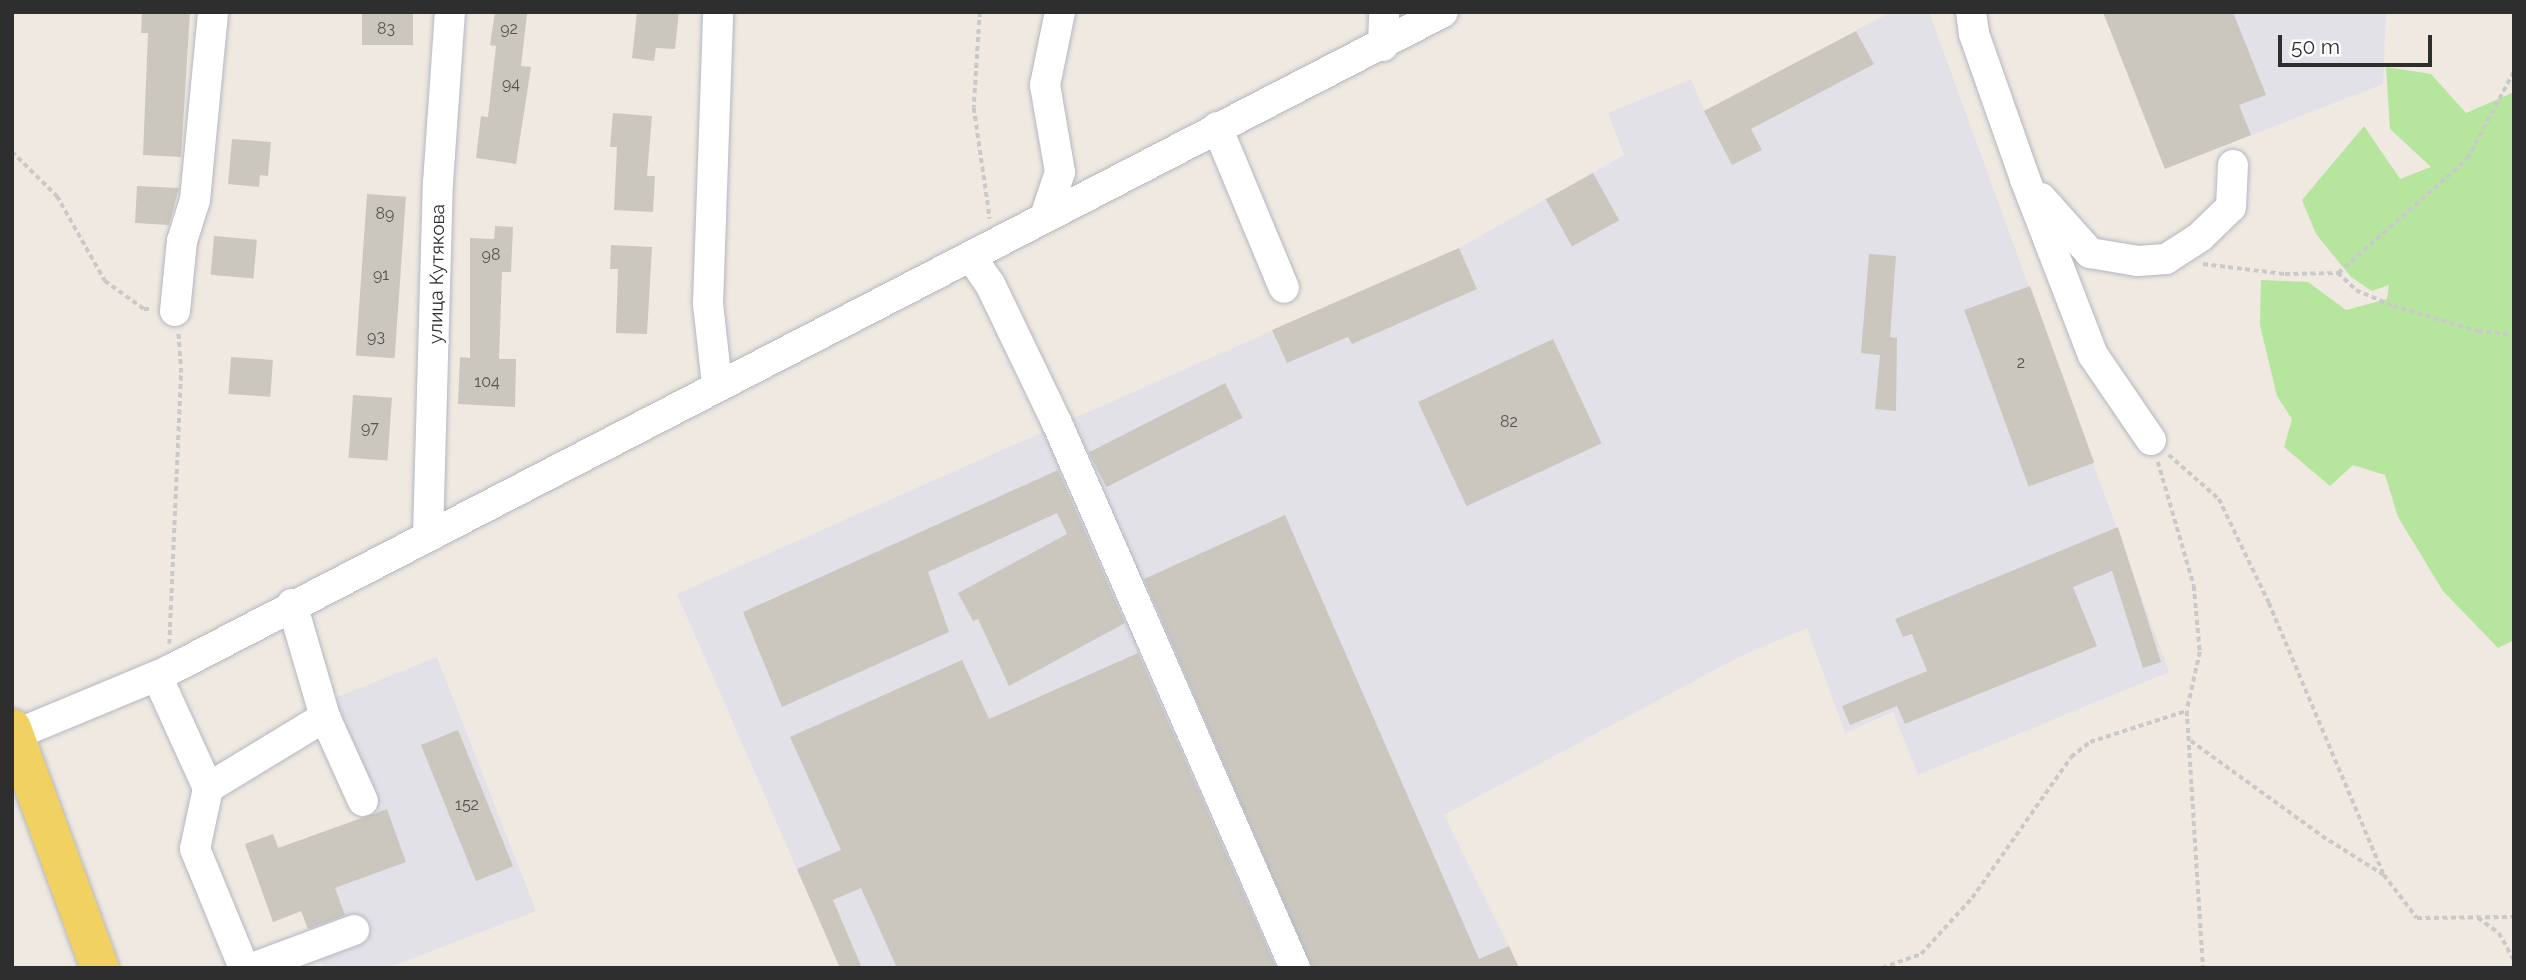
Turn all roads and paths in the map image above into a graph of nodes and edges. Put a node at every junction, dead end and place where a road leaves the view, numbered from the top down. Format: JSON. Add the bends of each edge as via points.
{"nodes":[{"id":1,"x":213,"y":12,"type":"edge"},
{"id":2,"x":450,"y":12,"type":"edge"},
{"id":3,"x":718,"y":12,"type":"edge"},
{"id":4,"x":980,"y":12,"type":"edge"},
{"id":5,"x":1060,"y":12,"type":"edge"},
{"id":6,"x":1384,"y":12,"type":"edge"},
{"id":7,"x":1443,"y":12,"type":"edge"},
{"id":8,"x":1971,"y":12,"type":"edge"},
{"id":9,"x":1383,"y":46,"type":"junction"},
{"id":10,"x":2514,"y":71,"type":"edge"},
{"id":11,"x":1217,"y":127,"type":"junction"},
{"id":12,"x":12,"y":152,"type":"edge"},
{"id":13,"x":2233,"y":165,"type":"dead end"},
{"id":14,"x":2025,"y":179,"type":"junction"},
{"id":15,"x":1045,"y":216,"type":"junction"},
{"id":16,"x":997,"y":244,"type":"junction"},
{"id":17,"x":971,"y":257,"type":"junction"},
{"id":18,"x":2166,"y":259,"type":"junction"},
{"id":19,"x":2338,"y":273,"type":"junction"},
{"id":20,"x":1284,"y":288,"type":"dead end"},
{"id":21,"x":175,"y":311,"type":"junction"},
{"id":22,"x":2514,"y":335,"type":"edge"},
{"id":23,"x":717,"y":384,"type":"junction"},
{"id":24,"x":2151,"y":440,"type":"junction"},
{"id":25,"x":428,"y":536,"type":"junction"},
{"id":26,"x":292,"y":604,"type":"junction"},
{"id":27,"x":162,"y":673,"type":"junction"},
{"id":28,"x":2186,"y":711,"type":"junction"},
{"id":29,"x":325,"y":717,"type":"junction"},
{"id":30,"x":13,"y":733,"type":"edge"},
{"id":31,"x":2191,"y":741,"type":"junction"},
{"id":32,"x":208,"y":788,"type":"junction"},
{"id":33,"x":363,"y":801,"type":"dead end"},
{"id":34,"x":2384,"y":875,"type":"junction"},
{"id":35,"x":2476,"y":917,"type":"junction"},
{"id":36,"x":2514,"y":917,"type":"edge"},
{"id":37,"x":354,"y":930,"type":"dead end"},
{"id":38,"x":2514,"y":960,"type":"edge"},
{"id":39,"x":100,"y":968,"type":"edge"},
{"id":40,"x":244,"y":968,"type":"edge"},
{"id":41,"x":253,"y":968,"type":"edge"},
{"id":42,"x":1295,"y":968,"type":"edge"},
{"id":43,"x":1882,"y":968,"type":"edge"},
{"id":44,"x":2203,"y":968,"type":"edge"}],
"edges":[{"from":1,"to":21,"type":"street","via":[[195,201],[181,240]]},
{"from":2,"to":25,"type":"street","name":"улица Кутякова","via":[[438,183]]},
{"from":3,"to":23,"type":"street","via":[[708,304]]},
{"from":4,"to":16,"type":"path","via":[[974,108],[987,209]]},
{"from":5,"to":15,"type":"street","via":[[1045,85],[1060,172]]},
{"from":6,"to":9,"type":"street"},
{"from":7,"to":9,"type":"street"},
{"from":8,"to":14,"type":"street","via":[[1974,34]]},
{"from":9,"to":11,"type":"street"},
{"from":10,"to":19,"type":"path","via":[[2467,159]]},
{"from":11,"to":15,"type":"street"},
{"from":11,"to":20,"type":"street"},
{"from":12,"to":21,"type":"path","via":[[57,196],[105,281],[144,309]]},
{"from":13,"to":18,"type":"street","via":[[2231,207],[2200,237]]},
{"from":14,"to":18,"type":"street","via":[[2090,253],[2138,261]]},
{"from":14,"to":24,"type":"street","via":[[2093,355]]},
{"from":15,"to":16,"type":"street"},
{"from":16,"to":17,"type":"street"},
{"from":17,"to":23,"type":"street"},
{"from":17,"to":42,"type":"street","via":[[990,284],[1057,423]]},
{"from":18,"to":19,"type":"path","via":[[2285,274]]},
{"from":19,"to":22,"type":"path","via":[[2356,290],[2393,306],[2478,331]]},
{"from":21,"to":27,"type":"path","via":[[181,373]]},
{"from":23,"to":25,"type":"street"},
{"from":24,"to":28,"type":"path","via":[[2194,586],[2200,652]]},
{"from":24,"to":34,"type":"path","via":[[2219,499],[2269,603]]},
{"from":25,"to":26,"type":"street"},
{"from":26,"to":27,"type":"street"},
{"from":26,"to":29,"type":"street"},
{"from":27,"to":30,"type":"street"},
{"from":27,"to":32,"type":"street"},
{"from":28,"to":31,"type":"path"},
{"from":28,"to":43,"type":"path","via":[[2090,742],[2071,757],[1972,898],[1921,954]]},
{"from":29,"to":32,"type":"street"},
{"from":29,"to":33,"type":"street"},
{"from":30,"to":39,"type":"main road"},
{"from":31,"to":34,"type":"path"},
{"from":31,"to":44,"type":"path","via":[[2188,762]]},
{"from":32,"to":40,"type":"street","via":[[195,849]]},
{"from":34,"to":35,"type":"path","via":[[2417,918]]},
{"from":35,"to":36,"type":"path"},
{"from":35,"to":38,"type":"path","via":[[2499,933]]},
{"from":37,"to":41,"type":"street"}]}
